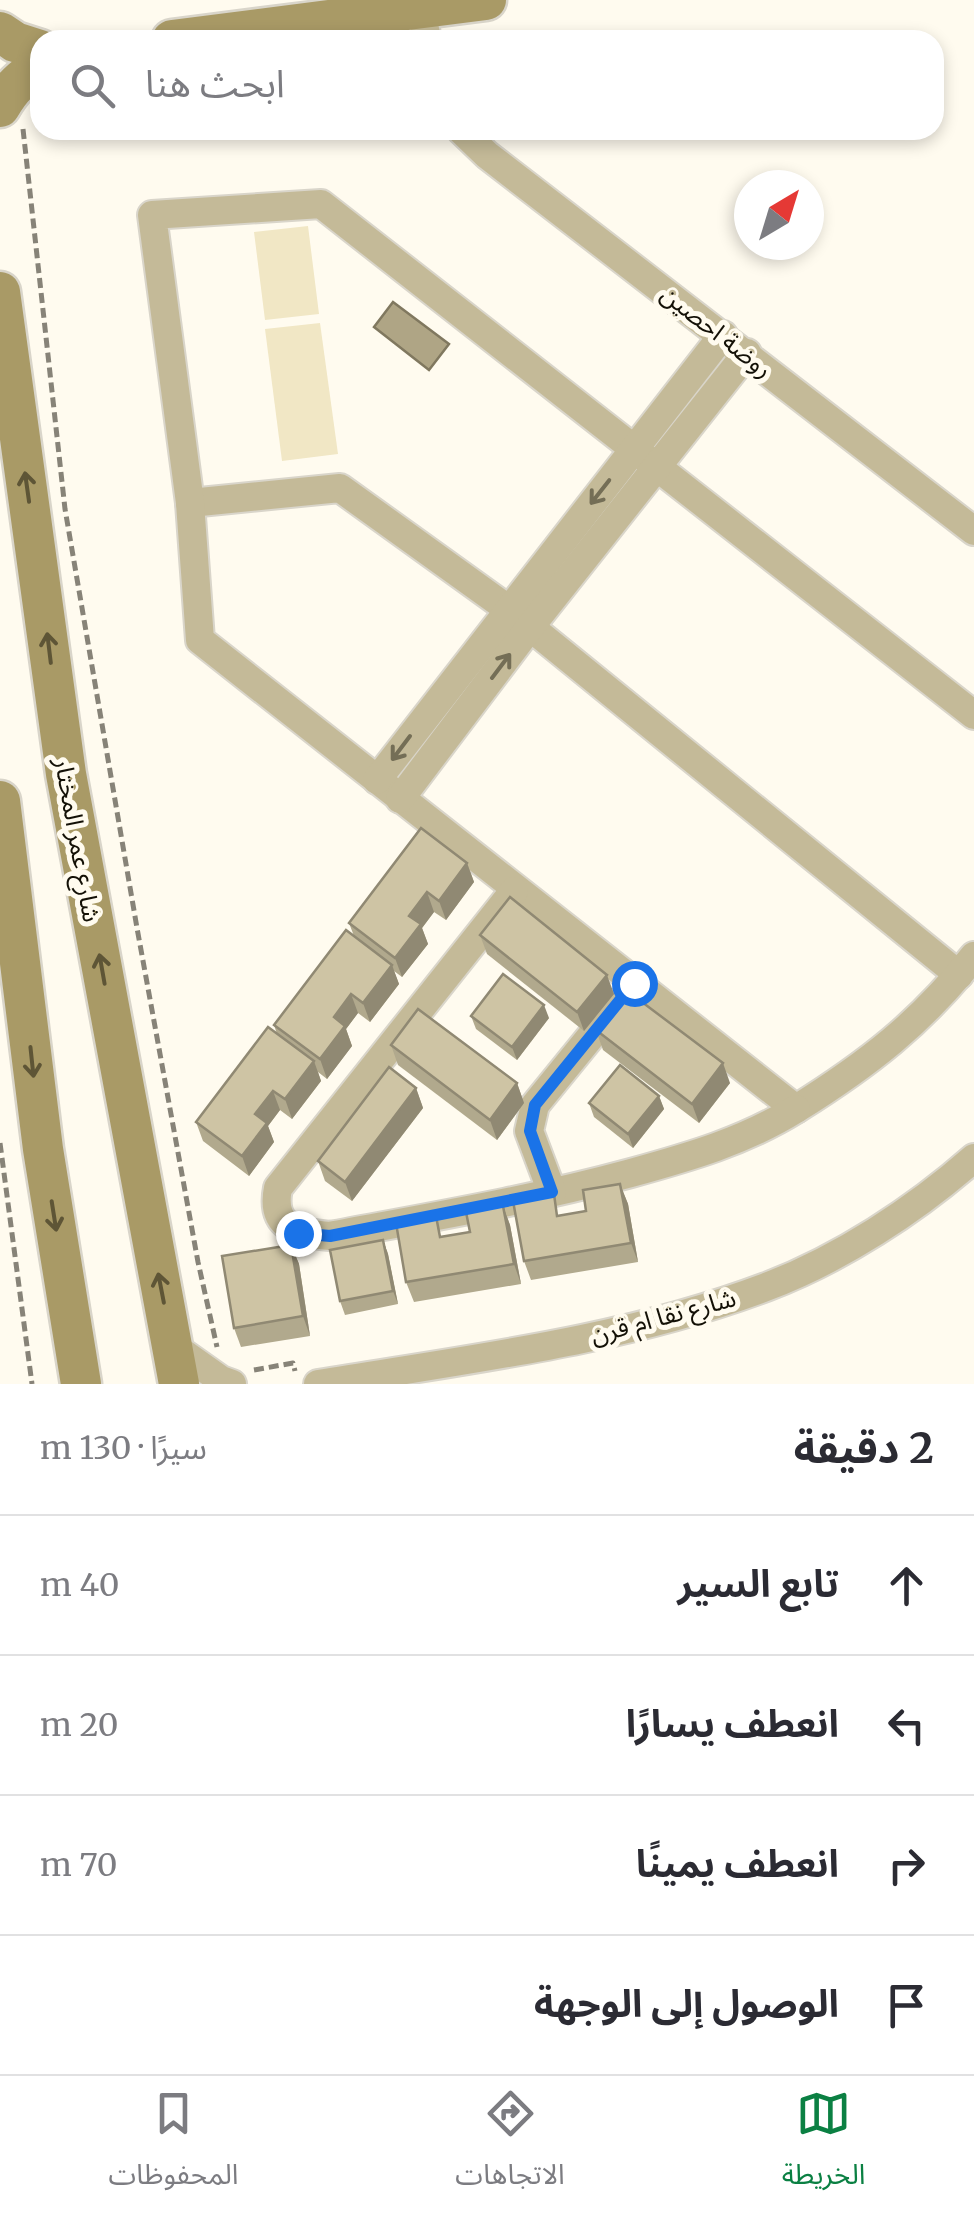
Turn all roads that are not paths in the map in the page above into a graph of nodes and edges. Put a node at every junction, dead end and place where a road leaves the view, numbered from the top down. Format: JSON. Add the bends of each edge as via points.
{"nodes":[{"id":1,"x":486,"y":0,"type":"edge"},
{"id":2,"x":424,"y":24,"type":"edge"},
{"id":3,"x":330,"y":30,"type":"edge"},
{"id":4,"x":0,"y":32,"type":"edge"},
{"id":5,"x":26,"y":75,"type":"edge"},
{"id":6,"x":471,"y":140,"type":"edge"},
{"id":7,"x":0,"y":292,"type":"edge"},
{"id":8,"x":723,"y":335,"type":"junction"},
{"id":9,"x":747,"y":353,"type":"junction"},
{"id":10,"x":635,"y":446,"type":"junction"},
{"id":11,"x":658,"y":465,"type":"junction"},
{"id":12,"x":190,"y":503,"type":"junction"},
{"id":13,"x":974,"y":531,"type":"edge"},
{"id":14,"x":519,"y":618,"type":"junction"},
{"id":15,"x":974,"y":715,"type":"edge"},
{"id":16,"x":377,"y":780,"type":"junction"},
{"id":17,"x":400,"y":800,"type":"junction"},
{"id":18,"x":0,"y":802,"type":"edge"},
{"id":19,"x":514,"y":890,"type":"junction"},
{"id":20,"x":966,"y":965,"type":"edge"},
{"id":21,"x":634,"y":983,"type":"junction"},
{"id":22,"x":796,"y":1109,"type":"junction"},
{"id":23,"x":974,"y":1158,"type":"edge"},
{"id":24,"x":552,"y":1192,"type":"junction"},
{"id":25,"x":65,"y":1284,"type":"junction"},
{"id":26,"x":176,"y":1365,"type":"edge"},
{"id":27,"x":234,"y":1370,"type":"edge"},
{"id":28,"x":64,"y":1384,"type":"edge"},
{"id":29,"x":81,"y":1384,"type":"edge"},
{"id":30,"x":318,"y":1384,"type":"edge"}],
"edges":[{"from":1,"to":2,"type":"main road"},
{"from":2,"to":3,"type":"main road"},
{"from":4,"to":5,"type":"main road","via":[[15,42]]},
{"from":6,"to":8,"type":"street","name":"روضة احصين"},
{"from":26,"to":7,"type":"main road","name":"شارع عمر المختار","one_way":true,"via":[[66,774]]},
{"from":8,"to":9,"type":"street","name":"روضة احصين"},
{"from":8,"to":10,"type":"street"},
{"from":9,"to":11,"type":"street"},
{"from":9,"to":13,"type":"street","name":"روضة احصين"},
{"from":10,"to":11,"type":"street"},
{"from":10,"to":12,"type":"street","via":[[321,204],[152,215]]},
{"from":10,"to":14,"type":"street","one_way":true},
{"from":11,"to":14,"type":"street"},
{"from":11,"to":15,"type":"street"},
{"from":12,"to":14,"type":"street","via":[[340,488]]},
{"from":12,"to":16,"type":"street","via":[[200,640]]},
{"from":14,"to":16,"type":"street","one_way":true},
{"from":17,"to":14,"type":"street","one_way":true},
{"from":14,"to":20,"type":"street"},
{"from":16,"to":17,"type":"street"},
{"from":17,"to":19,"type":"street"},
{"from":18,"to":25,"type":"main road","one_way":true},
{"from":19,"to":21,"type":"street"},
{"from":19,"to":24,"type":"street","via":[[278,1188],[275,1205],[298,1233],[330,1236]]},
{"from":20,"to":22,"type":"street","via":[[922,1018]]},
{"from":21,"to":22,"type":"street"},
{"from":21,"to":24,"type":"street","via":[[535,1105],[530,1131]]},
{"from":22,"to":24,"type":"street","via":[[690,1157]]},
{"from":23,"to":30,"type":"street","name":"شارع نقا ام قرن","via":[[895,1217],[768,1286],[540,1348]]},
{"from":25,"to":28,"type":"main road"},
{"from":25,"to":29,"type":"main road"},
{"from":26,"to":27,"type":"street","via":[[221,1380]]}]}
